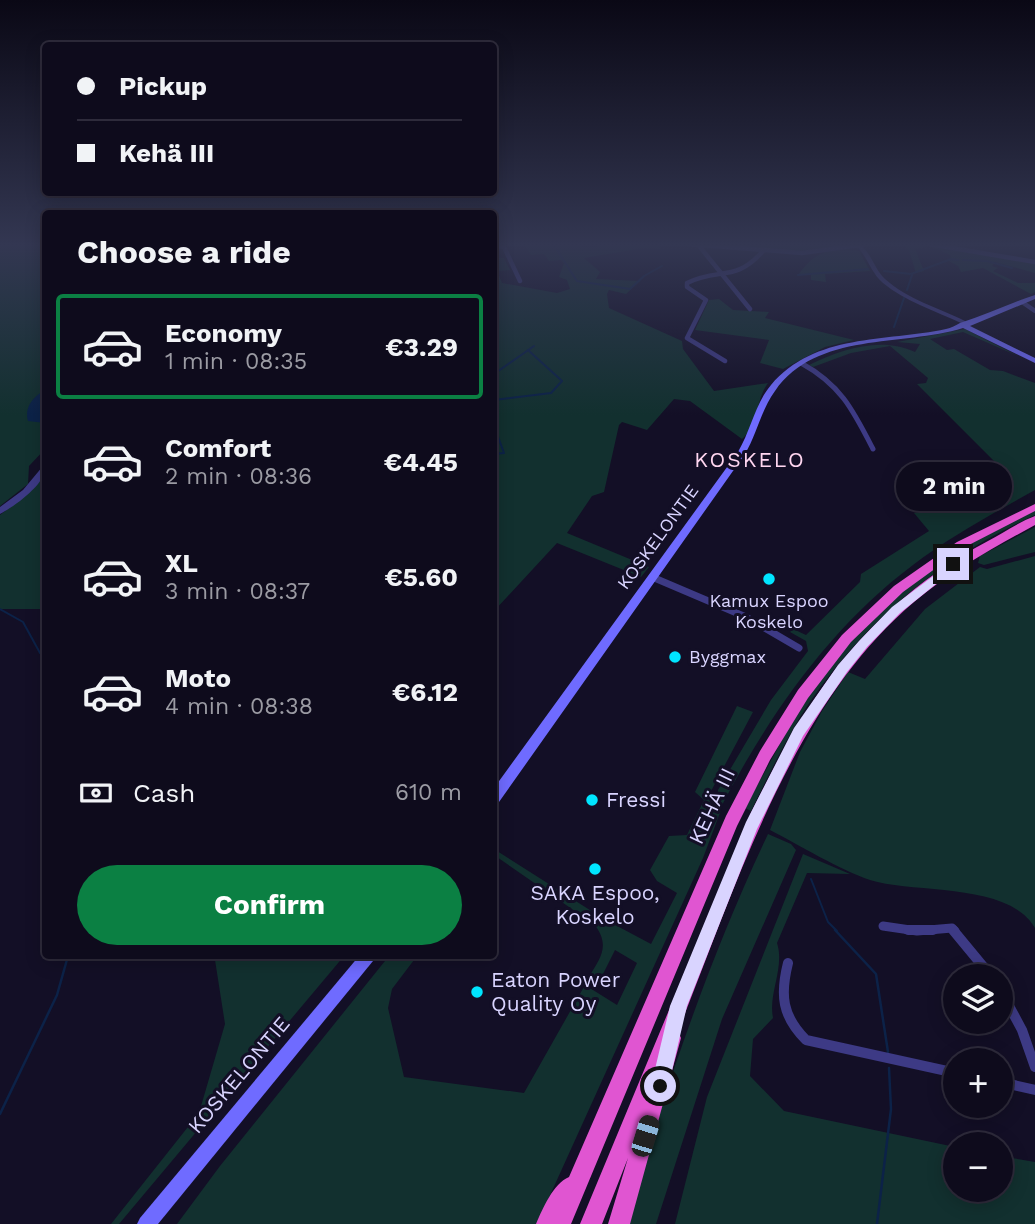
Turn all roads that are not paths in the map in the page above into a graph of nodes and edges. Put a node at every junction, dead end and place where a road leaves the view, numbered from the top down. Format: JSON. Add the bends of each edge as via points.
{"nodes":[{"id":1,"x":705,"y":301,"type":"edge"},
{"id":2,"x":743,"y":301,"type":"edge"},
{"id":3,"x":920,"y":301,"type":"edge"},
{"id":4,"x":1022,"y":302,"type":"joint"},
{"id":5,"x":750,"y":309,"type":"dead end"},
{"id":6,"x":1035,"y":311,"type":"edge"},
{"id":7,"x":963,"y":324,"type":"junction"},
{"id":8,"x":1035,"y":359,"type":"edge"},
{"id":9,"x":725,"y":361,"type":"dead end"},
{"id":10,"x":801,"y":363,"type":"junction"},
{"id":11,"x":873,"y":449,"type":"dead end"},
{"id":12,"x":42,"y":473,"type":"edge"},
{"id":13,"x":1035,"y":507,"type":"edge"},
{"id":14,"x":0,"y":511,"type":"edge"},
{"id":15,"x":1035,"y":520,"type":"edge"},
{"id":16,"x":652,"y":578,"type":"junction"},
{"id":17,"x":799,"y":648,"type":"dead end"},
{"id":18,"x":497,"y":794,"type":"edge"},
{"id":19,"x":883,"y":926,"type":"dead end"},
{"id":20,"x":366,"y":959,"type":"edge"},
{"id":21,"x":788,"y":963,"type":"dead end"},
{"id":22,"x":981,"y":964,"type":"edge"},
{"id":23,"x":679,"y":1006,"type":"junction"},
{"id":24,"x":1013,"y":1013,"type":"edge"},
{"id":25,"x":1035,"y":1067,"type":"edge"},
{"id":26,"x":943,"y":1070,"type":"edge"},
{"id":27,"x":1013,"y":1085,"type":"edge"},
{"id":28,"x":1035,"y":1090,"type":"edge"},
{"id":29,"x":581,"y":1173,"type":"junction"},
{"id":30,"x":146,"y":1224,"type":"edge"},
{"id":31,"x":547,"y":1224,"type":"edge"},
{"id":32,"x":560,"y":1224,"type":"edge"},
{"id":33,"x":591,"y":1224,"type":"edge"},
{"id":34,"x":619,"y":1224,"type":"edge"}],
"edges":[{"from":1,"to":9,"type":"street","via":[[687,337]]},
{"from":2,"to":5,"type":"street"},
{"from":3,"to":7,"type":"street"},
{"from":4,"to":6,"type":"street"},
{"from":4,"to":7,"type":"main road","name":"KOSKELONTIE"},
{"from":7,"to":8,"type":"main road"},
{"from":7,"to":10,"type":"main road","name":"KOSKELONTIE","via":[[847,345]]},
{"from":10,"to":11,"type":"street","via":[[821,374],[848,400]]},
{"from":10,"to":16,"type":"main road","name":"KOSKELONTIE","via":[[783,375],[770,392],[750,441]]},
{"from":12,"to":14,"type":"street"},
{"from":13,"to":29,"type":"highway","name":"KEHÄ III","via":[[952,549],[884,600],[827,661],[782,723],[732,816]]},
{"from":15,"to":23,"type":"highway","via":[[977,549],[931,581],[896,610],[842,669],[799,732],[751,827]]},
{"from":16,"to":17,"type":"street","via":[[746,617]]},
{"from":16,"to":18,"type":"main road","name":"KOSKELONTIE"},
{"from":19,"to":22,"type":"street","via":[[917,931],[952,928]]},
{"from":20,"to":30,"type":"main road","name":"KOSKELONTIE"},
{"from":21,"to":26,"type":"street","via":[[781,997],[786,1016],[806,1040]]},
{"from":23,"to":33,"type":"highway"},
{"from":23,"to":34,"type":"highway","via":[[668,1060]]},
{"from":24,"to":25,"type":"street"},
{"from":27,"to":28,"type":"street"},
{"from":29,"to":31,"type":"highway"},
{"from":29,"to":32,"type":"highway","name":"KEHÄ III"}]}
